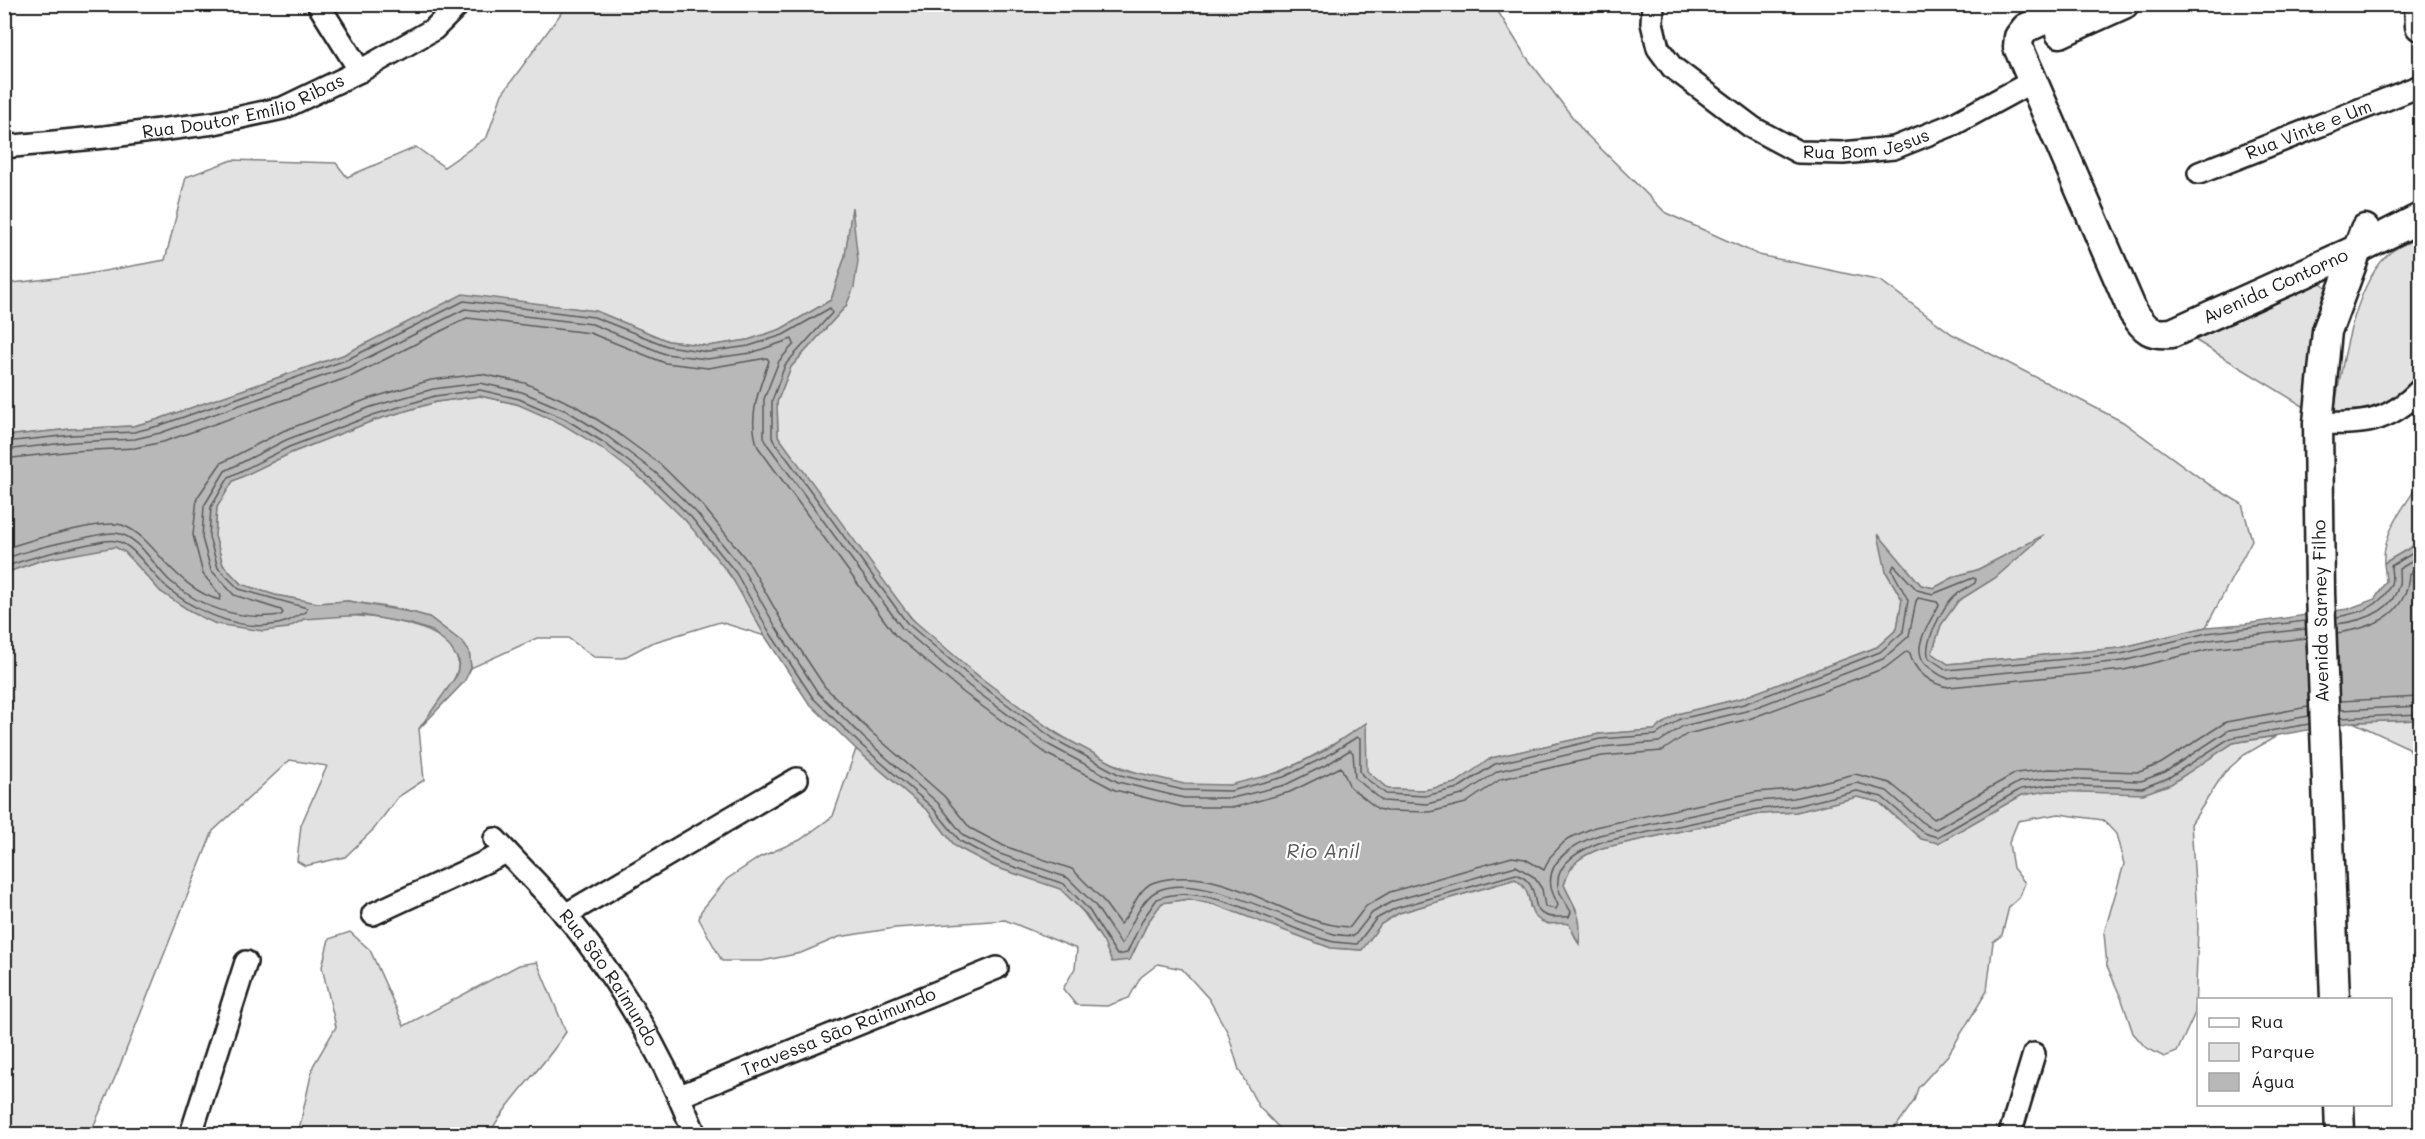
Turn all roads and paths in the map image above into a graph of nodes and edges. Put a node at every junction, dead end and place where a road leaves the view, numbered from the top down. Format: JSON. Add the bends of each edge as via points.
{"nodes":[{"id":1,"x":318,"y":4,"type":"edge"},
{"id":2,"x":459,"y":4,"type":"edge"},
{"id":3,"x":1653,"y":4,"type":"edge"},
{"id":4,"x":2079,"y":4,"type":"edge"},
{"id":5,"x":2124,"y":4,"type":"edge"},
{"id":6,"x":2418,"y":4,"type":"edge"},
{"id":7,"x":2421,"y":26,"type":"edge"},
{"id":8,"x":360,"y":71,"type":"junction"},
{"id":9,"x":2031,"y":77,"type":"junction"},
{"id":10,"x":2421,"y":86,"type":"edge"},
{"id":11,"x":4,"y":147,"type":"edge"},
{"id":12,"x":2199,"y":173,"type":"dead end"},
{"id":13,"x":2421,"y":200,"type":"edge"},
{"id":14,"x":2421,"y":218,"type":"edge"},
{"id":15,"x":2361,"y":239,"type":"junction"},
{"id":16,"x":2421,"y":390,"type":"edge"},
{"id":17,"x":2318,"y":423,"type":"junction"},
{"id":18,"x":798,"y":779,"type":"dead end"},
{"id":19,"x":373,"y":914,"type":"dead end"},
{"id":20,"x":565,"y":915,"type":"junction"},
{"id":21,"x":246,"y":962,"type":"dead end"},
{"id":22,"x":997,"y":968,"type":"dead end"},
{"id":23,"x":2335,"y":998,"type":"edge"},
{"id":24,"x":2034,"y":1054,"type":"dead end"},
{"id":25,"x":680,"y":1096,"type":"junction"},
{"id":26,"x":2339,"y":1106,"type":"edge"},
{"id":27,"x":191,"y":1134,"type":"edge"},
{"id":28,"x":695,"y":1134,"type":"edge"},
{"id":29,"x":2010,"y":1134,"type":"edge"},
{"id":30,"x":2340,"y":1134,"type":"edge"}],
"edges":[{"from":1,"to":8,"type":"street"},
{"from":2,"to":8,"type":"street","name":"Rua Doutor Emilio Ribas","via":[[434,29]]},
{"from":3,"to":9,"type":"street","name":"Rua Bom Jesus","via":[[1652,23],[1658,48],[1672,67],[1753,128],[1798,152],[1894,148],[1954,124]]},
{"from":4,"to":9,"type":"street","name":"Avenida Contorno","via":[[2026,28],[2019,37],[2018,47]]},
{"from":5,"to":9,"type":"street","via":[[2038,43],[2031,58]]},
{"from":6,"to":7,"type":"street"},
{"from":8,"to":11,"type":"street","name":"Rua Doutor Emilio Ribas","via":[[283,108],[214,123]]},
{"from":9,"to":15,"type":"street","name":"Avenida Contorno","via":[[2133,312],[2149,319],[2165,319]]},
{"from":10,"to":12,"type":"street","name":"Rua Vinte e Um"},
{"from":13,"to":15,"type":"street","name":"Avenida Contorno"},
{"from":14,"to":15,"type":"street","name":"Avenida Contorno"},
{"from":15,"to":17,"type":"street","name":"Avenida Sarney Filho","via":[[2327,331]]},
{"from":16,"to":17,"type":"street","via":[[2394,412],[2372,422]]},
{"from":17,"to":23,"type":"street","name":"Avenida Sarney Filho","via":[[2320,593]]},
{"from":18,"to":20,"type":"street"},
{"from":19,"to":20,"type":"street","name":"Rua São Raimundo","via":[[501,845]]},
{"from":20,"to":25,"type":"street","name":"Rua São Raimundo","via":[[637,1014]]},
{"from":21,"to":27,"type":"street"},
{"from":22,"to":25,"type":"street","name":"Travessa São Raimundo"},
{"from":24,"to":29,"type":"street"},
{"from":25,"to":28,"type":"street","name":"Rua São Raimundo"},
{"from":26,"to":30,"type":"street"}]}
